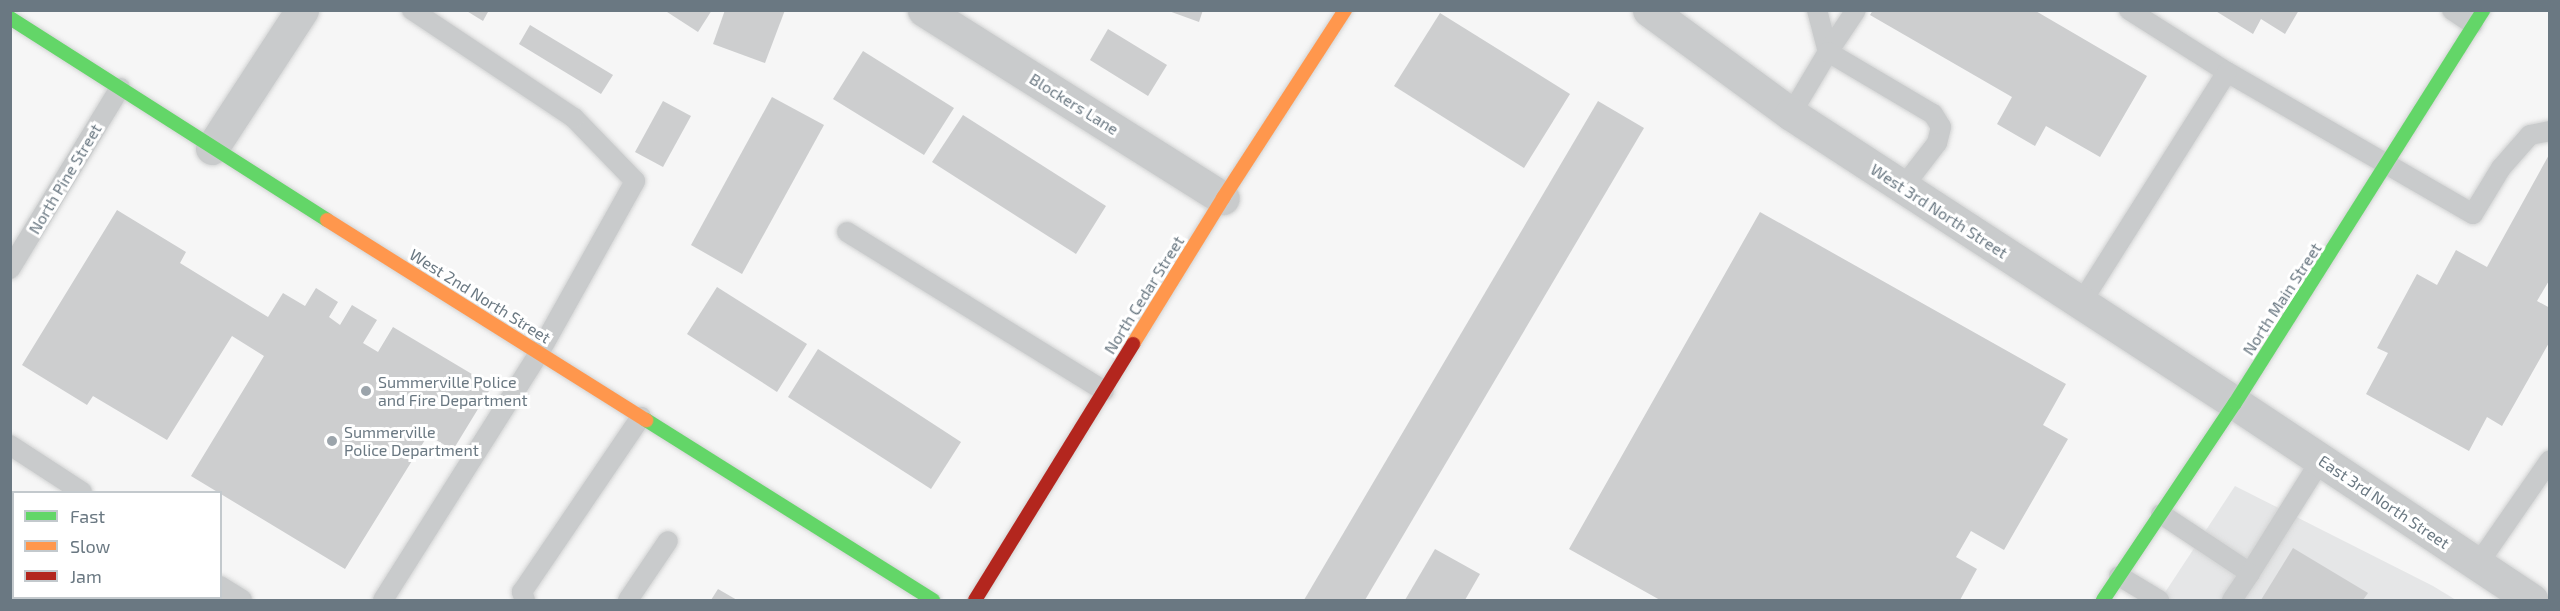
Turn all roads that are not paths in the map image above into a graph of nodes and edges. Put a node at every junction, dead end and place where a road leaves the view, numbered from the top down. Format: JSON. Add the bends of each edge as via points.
{"nodes":[{"id":1,"x":302,"y":10,"type":"edge"},
{"id":2,"x":412,"y":10,"type":"edge"},
{"id":3,"x":924,"y":10,"type":"edge"},
{"id":4,"x":1345,"y":10,"type":"edge"},
{"id":5,"x":1649,"y":10,"type":"edge"},
{"id":6,"x":1817,"y":10,"type":"edge"},
{"id":7,"x":1856,"y":10,"type":"edge"},
{"id":8,"x":2129,"y":10,"type":"edge"},
{"id":9,"x":2452,"y":10,"type":"edge"},
{"id":10,"x":2478,"y":17,"type":"edge"},
{"id":11,"x":10,"y":18,"type":"edge"},
{"id":12,"x":1828,"y":52,"type":"junction"},
{"id":13,"x":2227,"y":72,"type":"junction"},
{"id":14,"x":120,"y":88,"type":"junction"},
{"id":15,"x":1791,"y":114,"type":"junction"},
{"id":16,"x":2550,"y":131,"type":"edge"},
{"id":17,"x":212,"y":148,"type":"junction"},
{"id":18,"x":2388,"y":163,"type":"junction"},
{"id":19,"x":1903,"y":187,"type":"junction"},
{"id":20,"x":1223,"y":198,"type":"junction"},
{"id":21,"x":847,"y":232,"type":"dead end"},
{"id":22,"x":10,"y":269,"type":"edge"},
{"id":23,"x":2081,"y":303,"type":"junction"},
{"id":24,"x":539,"y":353,"type":"junction"},
{"id":25,"x":1104,"y":391,"type":"junction"},
{"id":26,"x":2235,"y":403,"type":"junction"},
{"id":27,"x":640,"y":417,"type":"junction"},
{"id":28,"x":10,"y":445,"type":"edge"},
{"id":29,"x":2321,"y":460,"type":"junction"},
{"id":30,"x":2550,"y":460,"type":"edge"},
{"id":31,"x":80,"y":491,"type":"edge"},
{"id":32,"x":2160,"y":514,"type":"junction"},
{"id":33,"x":668,"y":541,"type":"dead end"},
{"id":34,"x":2478,"y":564,"type":"junction"},
{"id":35,"x":2250,"y":573,"type":"junction"},
{"id":36,"x":2119,"y":576,"type":"junction"},
{"id":37,"x":222,"y":587,"type":"edge"},
{"id":38,"x":242,"y":600,"type":"edge"},
{"id":39,"x":384,"y":600,"type":"edge"},
{"id":40,"x":525,"y":600,"type":"edge"},
{"id":41,"x":628,"y":600,"type":"edge"},
{"id":42,"x":933,"y":600,"type":"edge"},
{"id":43,"x":975,"y":600,"type":"edge"},
{"id":44,"x":2103,"y":600,"type":"edge"},
{"id":45,"x":2159,"y":600,"type":"edge"},
{"id":46,"x":2232,"y":600,"type":"edge"},
{"id":47,"x":2532,"y":600,"type":"edge"}],
"edges":[{"from":1,"to":17,"type":"street"},
{"from":2,"to":24,"type":"lane","via":[[574,118],[636,181]]},
{"from":3,"to":20,"type":"street","name":"Blockers Lane"},
{"from":4,"to":20,"type":"street","name":"North Cedar Street"},
{"from":5,"to":15,"type":"street","name":"West 3rd North Street"},
{"from":6,"to":12,"type":"lane"},
{"from":7,"to":12,"type":"lane"},
{"from":8,"to":13,"type":"lane"},
{"from":9,"to":10,"type":"lane"},
{"from":10,"to":18,"type":"street","name":"North Main Street"},
{"from":11,"to":14,"type":"street","name":"West 2nd North Street"},
{"from":12,"to":15,"type":"lane"},
{"from":12,"to":19,"type":"lane","via":[[1933,114],[1941,127],[1937,143]]},
{"from":13,"to":18,"type":"lane"},
{"from":13,"to":23,"type":"lane"},
{"from":14,"to":17,"type":"street","name":"West 2nd North Street"},
{"from":14,"to":22,"type":"lane","name":"North Pine Street"},
{"from":15,"to":19,"type":"street","name":"West 3rd North Street"},
{"from":16,"to":18,"type":"lane","via":[[2530,135],[2501,168],[2473,213]]},
{"from":17,"to":24,"type":"street","name":"West 2nd North Street"},
{"from":18,"to":26,"type":"street","name":"North Main Street"},
{"from":19,"to":23,"type":"street","name":"West 3rd North Street"},
{"from":20,"to":25,"type":"street","name":"North Cedar Street"},
{"from":21,"to":25,"type":"lane"},
{"from":23,"to":26,"type":"street","name":"West 3rd North Street"},
{"from":24,"to":27,"type":"street","name":"West 2nd North Street"},
{"from":24,"to":39,"type":"lane"},
{"from":25,"to":43,"type":"street","name":"North Cedar Street"},
{"from":26,"to":29,"type":"street","name":"East 3rd North Street"},
{"from":26,"to":32,"type":"street","name":"North Main Street"},
{"from":27,"to":40,"type":"lane","via":[[522,592]]},
{"from":27,"to":42,"type":"street","name":"West 2nd North Street"},
{"from":28,"to":31,"type":"lane"},
{"from":29,"to":34,"type":"street","name":"East 3rd North Street"},
{"from":29,"to":35,"type":"lane"},
{"from":30,"to":34,"type":"lane"},
{"from":32,"to":35,"type":"lane"},
{"from":32,"to":36,"type":"street","name":"North Main Street"},
{"from":33,"to":41,"type":"lane"},
{"from":34,"to":47,"type":"street","name":"East 3rd North Street"},
{"from":35,"to":46,"type":"lane"},
{"from":36,"to":44,"type":"street","name":"North Main Street"},
{"from":36,"to":45,"type":"lane"},
{"from":37,"to":38,"type":"lane"}]}
